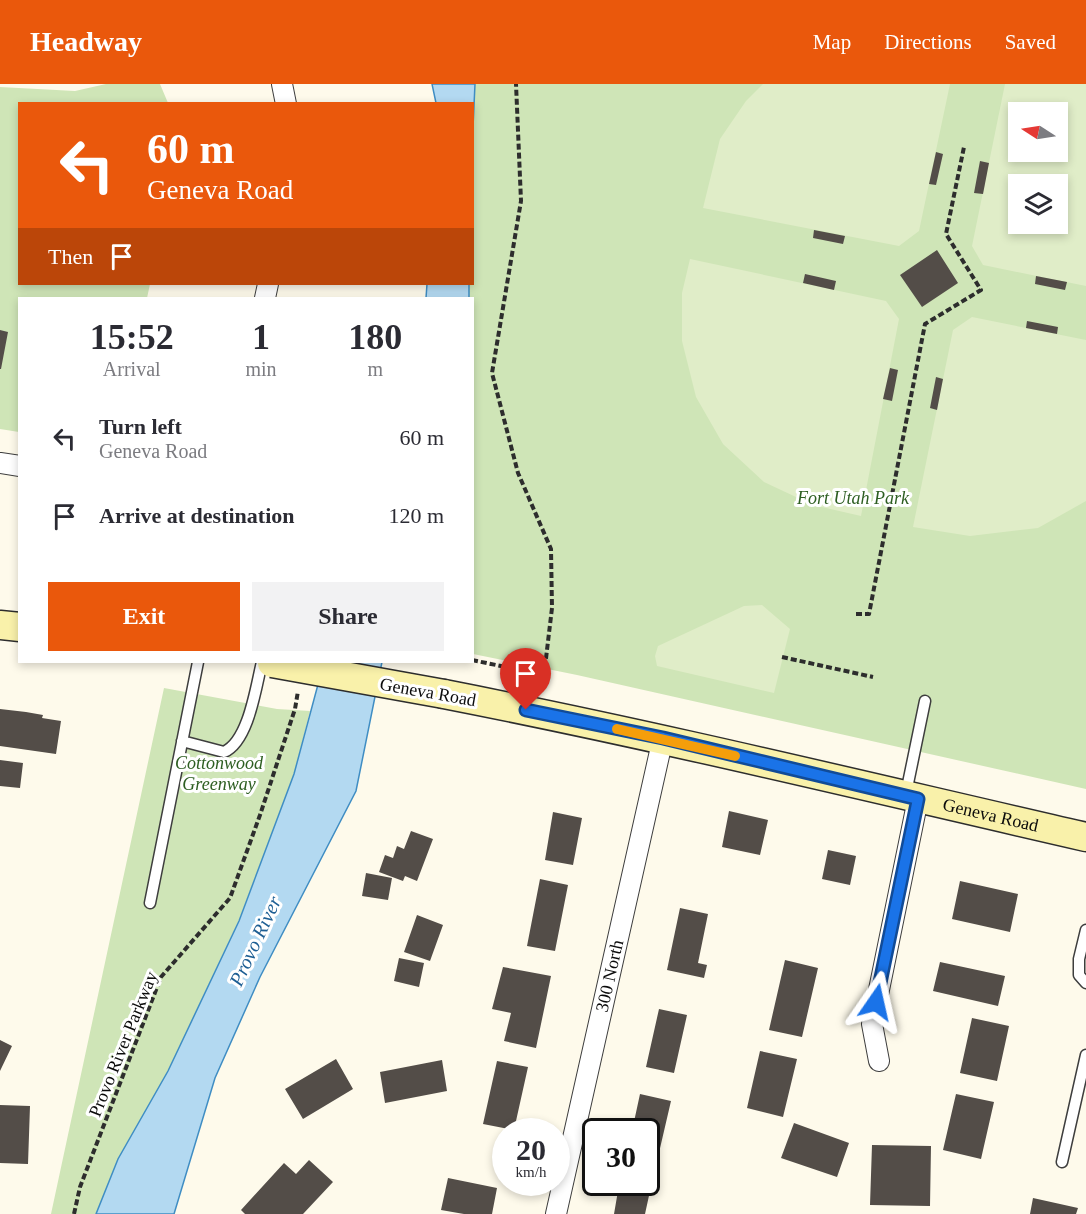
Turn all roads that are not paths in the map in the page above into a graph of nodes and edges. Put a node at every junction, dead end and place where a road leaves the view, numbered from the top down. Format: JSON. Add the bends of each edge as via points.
{"nodes":[{"id":1,"x":282,"y":84,"type":"edge"},
{"id":2,"x":286,"y":102,"type":"edge"},
{"id":3,"x":0,"y":463,"type":"edge"},
{"id":4,"x":18,"y":466,"type":"edge"},
{"id":5,"x":0,"y":625,"type":"edge"},
{"id":6,"x":18,"y":627,"type":"edge"},
{"id":7,"x":198,"y":663,"type":"edge"},
{"id":8,"x":264,"y":663,"type":"edge"},
{"id":9,"x":270,"y":663,"type":"edge"},
{"id":10,"x":925,"y":701,"type":"dead end"},
{"id":11,"x":663,"y":738,"type":"junction"},
{"id":12,"x":182,"y":741,"type":"junction"},
{"id":13,"x":912,"y":797,"type":"junction"},
{"id":14,"x":1086,"y":837,"type":"edge"},
{"id":15,"x":150,"y":903,"type":"dead end"},
{"id":16,"x":1086,"y":930,"type":"edge"},
{"id":17,"x":1086,"y":983,"type":"edge"},
{"id":18,"x":1086,"y":1055,"type":"edge"},
{"id":19,"x":879,"y":1061,"type":"dead end"},
{"id":20,"x":1062,"y":1162,"type":"dead end"},
{"id":21,"x":556,"y":1214,"type":"edge"}],
"edges":[{"from":1,"to":2,"type":"street"},
{"from":3,"to":4,"type":"street"},
{"from":5,"to":6,"type":"main road"},
{"from":7,"to":12,"type":"lane"},
{"from":8,"to":12,"type":"lane","via":[[253,702],[234,746],[224,752]]},
{"from":9,"to":11,"type":"main road","name":"Geneva Road","bridge":true},
{"from":10,"to":13,"type":"lane"},
{"from":11,"to":13,"type":"main road","name":"Geneva Road"},
{"from":11,"to":21,"type":"street","name":"300 North"},
{"from":12,"to":15,"type":"lane"},
{"from":13,"to":14,"type":"main road","name":"Geneva Road"},
{"from":13,"to":19,"type":"street","via":[[872,1024]]},
{"from":16,"to":17,"type":"lane","via":[[1078,975]]},
{"from":18,"to":20,"type":"lane"}]}
